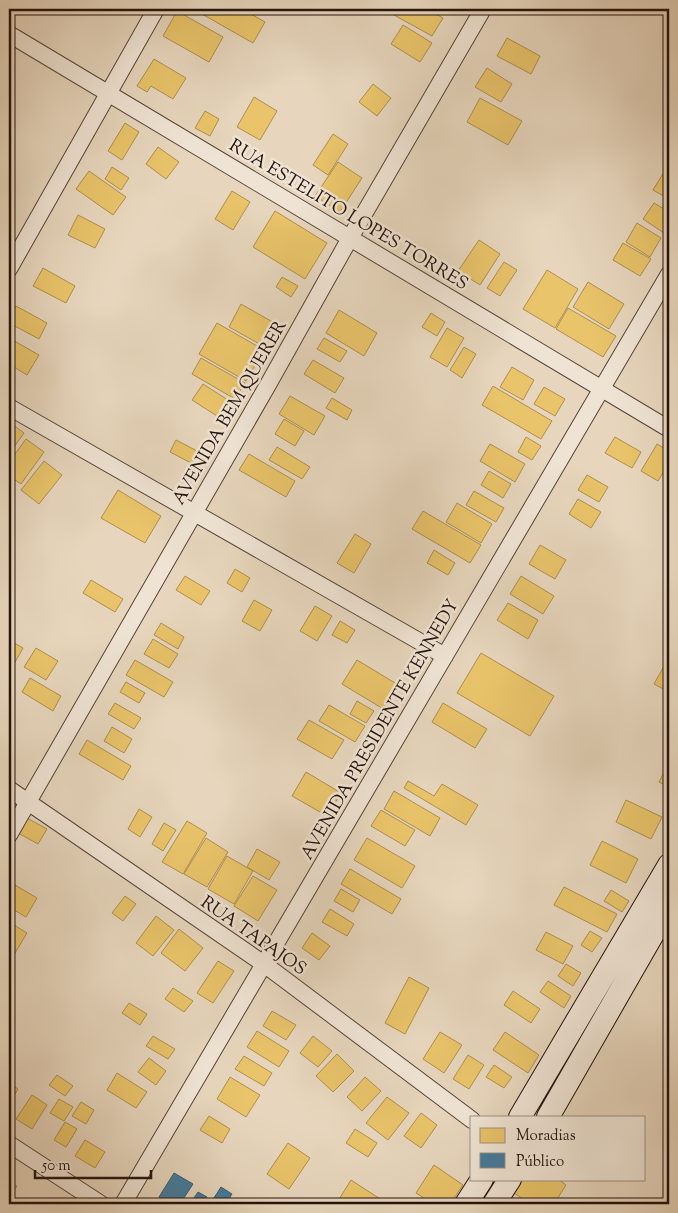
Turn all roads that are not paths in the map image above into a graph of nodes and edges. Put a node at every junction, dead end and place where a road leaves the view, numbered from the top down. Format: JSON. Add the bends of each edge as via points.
{"nodes":[{"id":1,"x":156,"y":9,"type":"edge"},
{"id":2,"x":483,"y":9,"type":"edge"},
{"id":3,"x":9,"y":34,"type":"edge"},
{"id":4,"x":108,"y":94,"type":"junction"},
{"id":5,"x":350,"y":238,"type":"junction"},
{"id":6,"x":9,"y":269,"type":"edge"},
{"id":7,"x":669,"y":274,"type":"edge"},
{"id":8,"x":602,"y":389,"type":"junction"},
{"id":9,"x":9,"y":407,"type":"edge"},
{"id":10,"x":669,"y":430,"type":"edge"},
{"id":11,"x":194,"y":513,"type":"junction"},
{"id":12,"x":445,"y":656,"type":"junction"},
{"id":13,"x":9,"y":789,"type":"edge"},
{"id":14,"x":28,"y":802,"type":"junction"},
{"id":15,"x":9,"y":834,"type":"edge"},
{"id":16,"x":669,"y":865,"type":"edge"},
{"id":17,"x":669,"y":906,"type":"edge"},
{"id":18,"x":264,"y":964,"type":"junction"},
{"id":19,"x":521,"y":1116,"type":"edge"},
{"id":20,"x":549,"y":1116,"type":"edge"},
{"id":21,"x":470,"y":1118,"type":"edge"},
{"id":22,"x":9,"y":1144,"type":"edge"},
{"id":23,"x":481,"y":1180,"type":"edge"},
{"id":24,"x":509,"y":1180,"type":"edge"},
{"id":25,"x":101,"y":1204,"type":"edge"},
{"id":26,"x":124,"y":1204,"type":"edge"},
{"id":27,"x":466,"y":1204,"type":"edge"},
{"id":28,"x":494,"y":1204,"type":"edge"}],
"edges":[{"from":1,"to":4,"type":"street"},
{"from":2,"to":5,"type":"street","name":"AVENIDA BEM QUERER"},
{"from":3,"to":4,"type":"street","name":"RUA ESTELITO LOPES TORRES"},
{"from":4,"to":5,"type":"street","name":"RUA ESTELITO LOPES TORRES"},
{"from":4,"to":6,"type":"street"},
{"from":5,"to":8,"type":"street","name":"RUA ESTELITO LOPES TORRES"},
{"from":5,"to":11,"type":"street","name":"AVENIDA BEM QUERER"},
{"from":7,"to":8,"type":"street","name":"AVENIDA PRESIDENTE KENNEDY"},
{"from":8,"to":10,"type":"street","name":"RUA ESTELITO LOPES TORRES"},
{"from":8,"to":12,"type":"street","name":"AVENIDA PRESIDENTE KENNEDY"},
{"from":9,"to":11,"type":"street"},
{"from":11,"to":12,"type":"street"},
{"from":11,"to":14,"type":"street","name":"AVENIDA BEM QUERER"},
{"from":12,"to":18,"type":"street","name":"AVENIDA PRESIDENTE KENNEDY"},
{"from":13,"to":14,"type":"street","name":"RUA TAPAJOS"},
{"from":14,"to":15,"type":"street","name":"AVENIDA BEM QUERER"},
{"from":14,"to":18,"type":"street","name":"RUA TAPAJOS"},
{"from":16,"to":19,"type":"street"},
{"from":17,"to":20,"type":"street"},
{"from":18,"to":21,"type":"street","name":"RUA TAPAJOS"},
{"from":18,"to":26,"type":"street","name":"AVENIDA PRESIDENTE KENNEDY"},
{"from":22,"to":25,"type":"street"},
{"from":23,"to":27,"type":"street"},
{"from":24,"to":28,"type":"street"}]}
